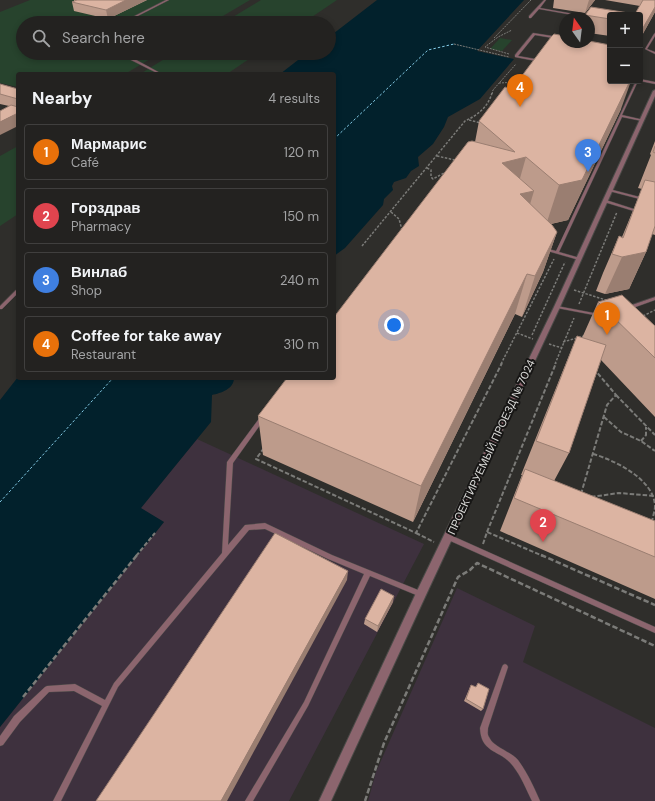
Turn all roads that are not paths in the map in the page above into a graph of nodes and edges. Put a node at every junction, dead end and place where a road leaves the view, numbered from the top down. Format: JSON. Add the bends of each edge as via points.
{"nodes":[{"id":1,"x":168,"y":0,"type":"edge"},
{"id":2,"x":545,"y":0,"type":"edge"},
{"id":3,"x":538,"y":8,"type":"junction"},
{"id":4,"x":136,"y":16,"type":"edge"},
{"id":5,"x":530,"y":17,"type":"dead end"},
{"id":6,"x":596,"y":18,"type":"edge"},
{"id":7,"x":655,"y":34,"type":"edge"},
{"id":8,"x":559,"y":38,"type":"edge"},
{"id":9,"x":655,"y":53,"type":"edge"},
{"id":10,"x":134,"y":60,"type":"edge"},
{"id":11,"x":541,"y":61,"type":"edge"},
{"id":12,"x":157,"y":72,"type":"edge"},
{"id":13,"x":643,"y":82,"type":"edge"},
{"id":14,"x":655,"y":83,"type":"edge"},
{"id":15,"x":637,"y":84,"type":"edge"},
{"id":16,"x":655,"y":91,"type":"edge"},
{"id":17,"x":621,"y":116,"type":"junction"},
{"id":18,"x":642,"y":120,"type":"junction"},
{"id":19,"x":610,"y":190,"type":"junction"},
{"id":20,"x":605,"y":201,"type":"junction"},
{"id":21,"x":655,"y":202,"type":"edge"},
{"id":22,"x":641,"y":212,"type":"edge"},
{"id":23,"x":542,"y":248,"type":"edge"},
{"id":24,"x":557,"y":252,"type":"junction"},
{"id":25,"x":579,"y":259,"type":"junction"},
{"id":26,"x":16,"y":293,"type":"edge"},
{"id":27,"x":655,"y":298,"type":"edge"},
{"id":28,"x":633,"y":306,"type":"junction"},
{"id":29,"x":557,"y":307,"type":"junction"},
{"id":30,"x":0,"y":308,"type":"edge"},
{"id":31,"x":619,"y":310,"type":"edge"},
{"id":32,"x":638,"y":311,"type":"edge"},
{"id":33,"x":604,"y":315,"type":"edge"},
{"id":34,"x":265,"y":414,"type":"edge"},
{"id":35,"x":448,"y":537,"type":"junction"},
{"id":36,"x":225,"y":554,"type":"junction"},
{"id":37,"x":368,"y":573,"type":"junction"},
{"id":38,"x":421,"y":594,"type":"junction"},
{"id":39,"x":655,"y":630,"type":"edge"},
{"id":40,"x":504,"y":667,"type":"dead end"},
{"id":41,"x":106,"y":704,"type":"junction"},
{"id":42,"x":0,"y":742,"type":"edge"},
{"id":43,"x":57,"y":801,"type":"edge"},
{"id":44,"x":249,"y":801,"type":"edge"},
{"id":45,"x":325,"y":801,"type":"edge"},
{"id":46,"x":536,"y":801,"type":"edge"}],
"edges":[{"from":1,"to":4,"type":"lane"},
{"from":2,"to":3,"type":"lane"},
{"from":3,"to":5,"type":"lane"},
{"from":3,"to":6,"type":"lane"},
{"from":7,"to":9,"type":"lane","via":[[646,49]]},
{"from":8,"to":11,"type":"lane","via":[[534,34],[512,57]]},
{"from":10,"to":12,"type":"lane"},
{"from":13,"to":14,"type":"lane"},
{"from":15,"to":17,"type":"lane"},
{"from":16,"to":18,"type":"street","name":"ПРОЕКТИРУЕМЫЙ ПРОЕЗД № 7024"},
{"from":17,"to":18,"type":"lane"},
{"from":17,"to":24,"type":"lane"},
{"from":18,"to":19,"type":"street","name":"ПРОЕКТИРУЕМЫЙ ПРОЕЗД № 7024"},
{"from":19,"to":20,"type":"street","name":"ПРОЕКТИРУЕМЫЙ ПРОЕЗД № 7024"},
{"from":19,"to":21,"type":"lane"},
{"from":20,"to":22,"type":"lane"},
{"from":20,"to":25,"type":"street","name":"ПРОЕКТИРУЕМЫЙ ПРОЕЗД № 7024"},
{"from":23,"to":24,"type":"lane"},
{"from":24,"to":25,"type":"lane"},
{"from":25,"to":29,"type":"street","name":"ПРОЕКТИРУЕМЫЙ ПРОЕЗД № 7024"},
{"from":26,"to":30,"type":"lane"},
{"from":27,"to":28,"type":"lane"},
{"from":28,"to":31,"type":"lane"},
{"from":28,"to":32,"type":"lane"},
{"from":29,"to":33,"type":"lane"},
{"from":29,"to":35,"type":"street","name":"ПРОЕКТИРУЕМЫЙ ПРОЕЗД № 7024"},
{"from":34,"to":36,"type":"lane","via":[[230,462]]},
{"from":35,"to":38,"type":"street","name":"ПРОЕКТИРУЕМЫЙ ПРОЕЗД № 7024"},
{"from":35,"to":39,"type":"lane"},
{"from":36,"to":37,"type":"lane","via":[[247,528],[265,526]]},
{"from":36,"to":41,"type":"lane","via":[[116,685]]},
{"from":37,"to":38,"type":"lane"},
{"from":37,"to":44,"type":"lane","via":[[306,704]]},
{"from":38,"to":45,"type":"street","name":"ПРОЕКТИРУЕМЫЙ ПРОЕЗД № 7024"},
{"from":40,"to":46,"type":"lane","via":[[484,728],[485,740],[513,760]]},
{"from":41,"to":42,"type":"lane","via":[[76,686],[47,689],[17,719]]},
{"from":41,"to":43,"type":"lane"}]}
